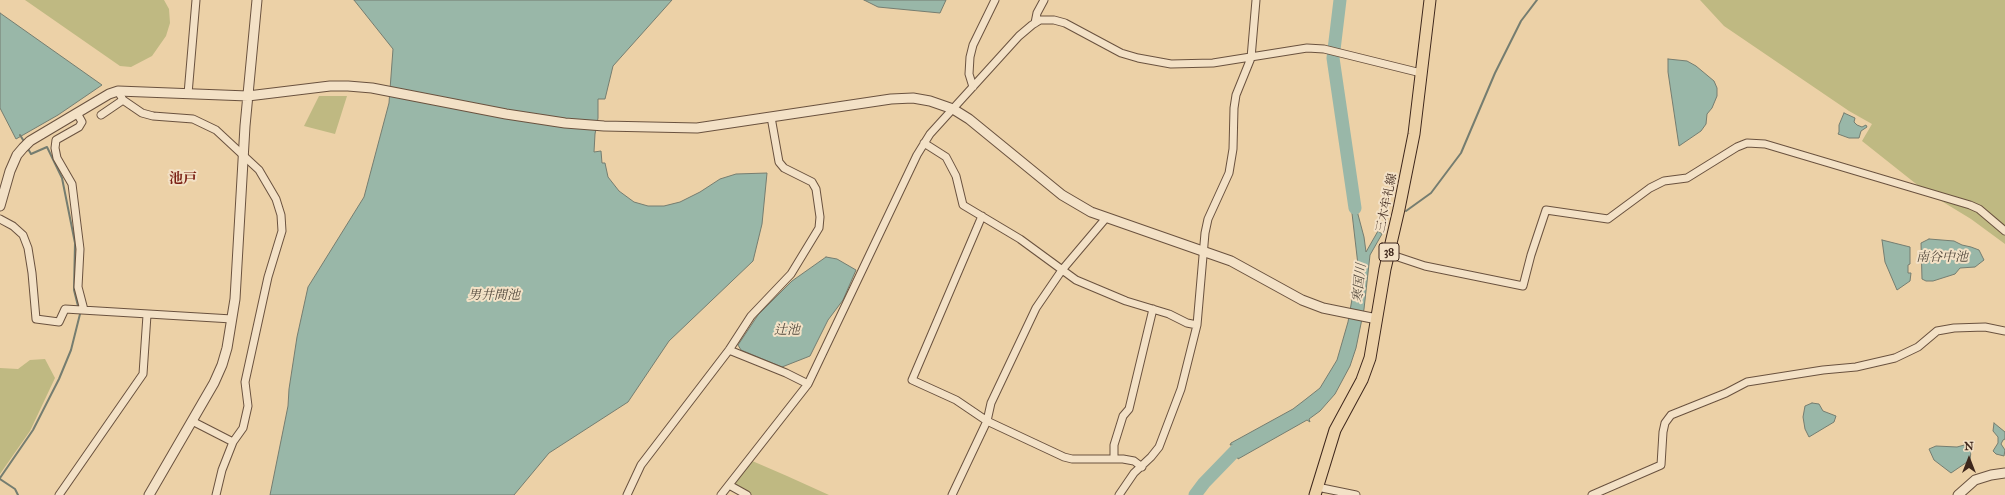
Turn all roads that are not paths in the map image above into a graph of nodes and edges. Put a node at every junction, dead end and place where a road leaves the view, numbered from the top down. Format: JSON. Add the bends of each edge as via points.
{"nodes":[{"id":1,"x":196,"y":0,"type":"edge"},
{"id":2,"x":257,"y":0,"type":"edge"},
{"id":3,"x":995,"y":0,"type":"edge"},
{"id":4,"x":1044,"y":0,"type":"edge"},
{"id":5,"x":1256,"y":0,"type":"edge"},
{"id":6,"x":1430,"y":0,"type":"edge"},
{"id":7,"x":1035,"y":23,"type":"junction"},
{"id":8,"x":1251,"y":58,"type":"junction"},
{"id":9,"x":1421,"y":73,"type":"junction"},
{"id":10,"x":973,"y":87,"type":"junction"},
{"id":11,"x":118,"y":91,"type":"junction"},
{"id":12,"x":188,"y":94,"type":"junction"},
{"id":13,"x":248,"y":96,"type":"junction"},
{"id":14,"x":123,"y":100,"type":"junction"},
{"id":15,"x":952,"y":109,"type":"junction"},
{"id":16,"x":77,"y":113,"type":"junction"},
{"id":17,"x":102,"y":115,"type":"dead end"},
{"id":18,"x":771,"y":118,"type":"junction"},
{"id":19,"x":924,"y":144,"type":"junction"},
{"id":20,"x":244,"y":156,"type":"junction"},
{"id":21,"x":0,"y":206,"type":"edge"},
{"id":22,"x":982,"y":216,"type":"junction"},
{"id":23,"x":1106,"y":218,"type":"junction"},
{"id":24,"x":0,"y":219,"type":"edge"},
{"id":25,"x":2005,"y":232,"type":"edge"},
{"id":26,"x":1203,"y":251,"type":"junction"},
{"id":27,"x":1389,"y":254,"type":"junction"},
{"id":28,"x":1062,"y":270,"type":"junction"},
{"id":29,"x":1153,"y":309,"type":"junction"},
{"id":30,"x":84,"y":310,"type":"junction"},
{"id":31,"x":147,"y":315,"type":"junction"},
{"id":32,"x":232,"y":319,"type":"junction"},
{"id":33,"x":1377,"y":319,"type":"junction"},
{"id":34,"x":1197,"y":325,"type":"junction"},
{"id":35,"x":2005,"y":331,"type":"edge"},
{"id":36,"x":729,"y":350,"type":"junction"},
{"id":37,"x":808,"y":384,"type":"junction"},
{"id":38,"x":192,"y":421,"type":"junction"},
{"id":39,"x":987,"y":421,"type":"junction"},
{"id":40,"x":233,"y":442,"type":"junction"},
{"id":41,"x":1114,"y":459,"type":"junction"},
{"id":42,"x":1142,"y":467,"type":"junction"},
{"id":43,"x":2005,"y":473,"type":"edge"},
{"id":44,"x":729,"y":485,"type":"junction"},
{"id":45,"x":1316,"y":491,"type":"edge"},
{"id":46,"x":59,"y":495,"type":"edge"},
{"id":47,"x":149,"y":495,"type":"edge"},
{"id":48,"x":216,"y":495,"type":"edge"},
{"id":49,"x":627,"y":495,"type":"edge"},
{"id":50,"x":721,"y":495,"type":"edge"},
{"id":51,"x":747,"y":495,"type":"edge"},
{"id":52,"x":952,"y":495,"type":"edge"},
{"id":53,"x":1119,"y":495,"type":"edge"},
{"id":54,"x":1356,"y":495,"type":"edge"},
{"id":55,"x":1592,"y":495,"type":"edge"},
{"id":56,"x":1958,"y":495,"type":"edge"}],
"edges":[{"from":1,"to":12,"type":"street"},
{"from":2,"to":13,"type":"street"},
{"from":3,"to":10,"type":"street","via":[[970,57],[969,74]]},
{"from":4,"to":7,"type":"street"},
{"from":5,"to":8,"type":"street"},
{"from":6,"to":9,"type":"main road","name":"三木牟礼線","number":"38"},
{"from":7,"to":8,"type":"street","via":[[1040,20],[1054,20],[1065,23],[1121,53],[1153,61],[1194,64]]},
{"from":7,"to":10,"type":"street","via":[[1019,36]]},
{"from":8,"to":9,"type":"street","via":[[1307,48],[1324,49]]},
{"from":8,"to":26,"type":"street","via":[[1236,95],[1229,172],[1208,219]]},
{"from":9,"to":27,"type":"main road","name":"三木牟礼線","number":"38","via":[[1414,134]]},
{"from":10,"to":15,"type":"street"},
{"from":11,"to":12,"type":"street"},
{"from":11,"to":14,"type":"street"},
{"from":11,"to":16,"type":"street"},
{"from":12,"to":13,"type":"street"},
{"from":13,"to":18,"type":"street","via":[[330,86],[372,88],[531,119],[604,126],[697,128]]},
{"from":13,"to":20,"type":"street"},
{"from":14,"to":17,"type":"street"},
{"from":14,"to":20,"type":"street","via":[[142,113],[193,119],[207,125]]},
{"from":15,"to":18,"type":"street","via":[[913,98],[891,99]]},
{"from":15,"to":19,"type":"street"},
{"from":15,"to":23,"type":"street","via":[[969,119],[1062,195]]},
{"from":16,"to":21,"type":"street","via":[[30,141],[17,155]]},
{"from":16,"to":30,"type":"street","via":[[82,122],[56,140],[55,148],[57,158],[72,184],[80,249],[78,287]]},
{"from":18,"to":36,"type":"street","via":[[779,162],[784,168],[812,182],[816,189],[819,228],[791,274],[751,316]]},
{"from":19,"to":22,"type":"street","via":[[946,157],[956,176],[963,205]]},
{"from":19,"to":37,"type":"street"},
{"from":20,"to":32,"type":"street"},
{"from":20,"to":40,"type":"street","via":[[267,181],[281,215],[282,231],[268,277],[245,382],[248,406],[244,428]]},
{"from":22,"to":28,"type":"street","via":[[1020,239]]},
{"from":22,"to":39,"type":"street","via":[[912,380],[956,400]]},
{"from":23,"to":26,"type":"street"},
{"from":23,"to":28,"type":"street"},
{"from":24,"to":30,"type":"street","via":[[23,235],[32,273],[36,319],[59,322],[65,309]]},
{"from":25,"to":27,"type":"street","via":[[1979,209],[1970,205],[1765,144],[1747,143],[1687,178],[1664,181],[1650,188],[1608,219],[1546,210],[1524,286],[1425,266]]},
{"from":26,"to":33,"type":"street","via":[[1250,270],[1302,300],[1345,314]]},
{"from":26,"to":34,"type":"street"},
{"from":27,"to":33,"type":"main road","name":"三木牟礼線","number":"38"},
{"from":28,"to":29,"type":"street","via":[[1076,280],[1126,301]]},
{"from":28,"to":39,"type":"street","via":[[1036,308],[991,403]]},
{"from":29,"to":34,"type":"street"},
{"from":29,"to":41,"type":"street","via":[[1129,409],[1123,416],[1114,445]]},
{"from":30,"to":31,"type":"street"},
{"from":31,"to":32,"type":"street"},
{"from":31,"to":46,"type":"street","via":[[143,374]]},
{"from":32,"to":38,"type":"street","via":[[222,365]]},
{"from":33,"to":45,"type":"main road","name":"三木牟礼線","number":"38","via":[[1370,358],[1362,380],[1335,430]]},
{"from":34,"to":42,"type":"street","via":[[1168,425],[1159,447]]},
{"from":35,"to":55,"type":"street","via":[[1985,327],[1937,331],[1918,347],[1895,358],[1856,367],[1747,382],[1671,415],[1665,423],[1663,432],[1661,465]]},
{"from":36,"to":37,"type":"street"},
{"from":36,"to":49,"type":"street","via":[[641,465]]},
{"from":37,"to":44,"type":"street"},
{"from":38,"to":40,"type":"street"},
{"from":38,"to":47,"type":"street"},
{"from":39,"to":41,"type":"street","via":[[1072,459]]},
{"from":39,"to":52,"type":"street"},
{"from":40,"to":48,"type":"street"},
{"from":41,"to":42,"type":"street","via":[[1134,461]]},
{"from":42,"to":53,"type":"street"},
{"from":43,"to":56,"type":"street","via":[[1975,480]]},
{"from":44,"to":50,"type":"street"},
{"from":44,"to":51,"type":"street"},
{"from":45,"to":54,"type":"street"}]}
